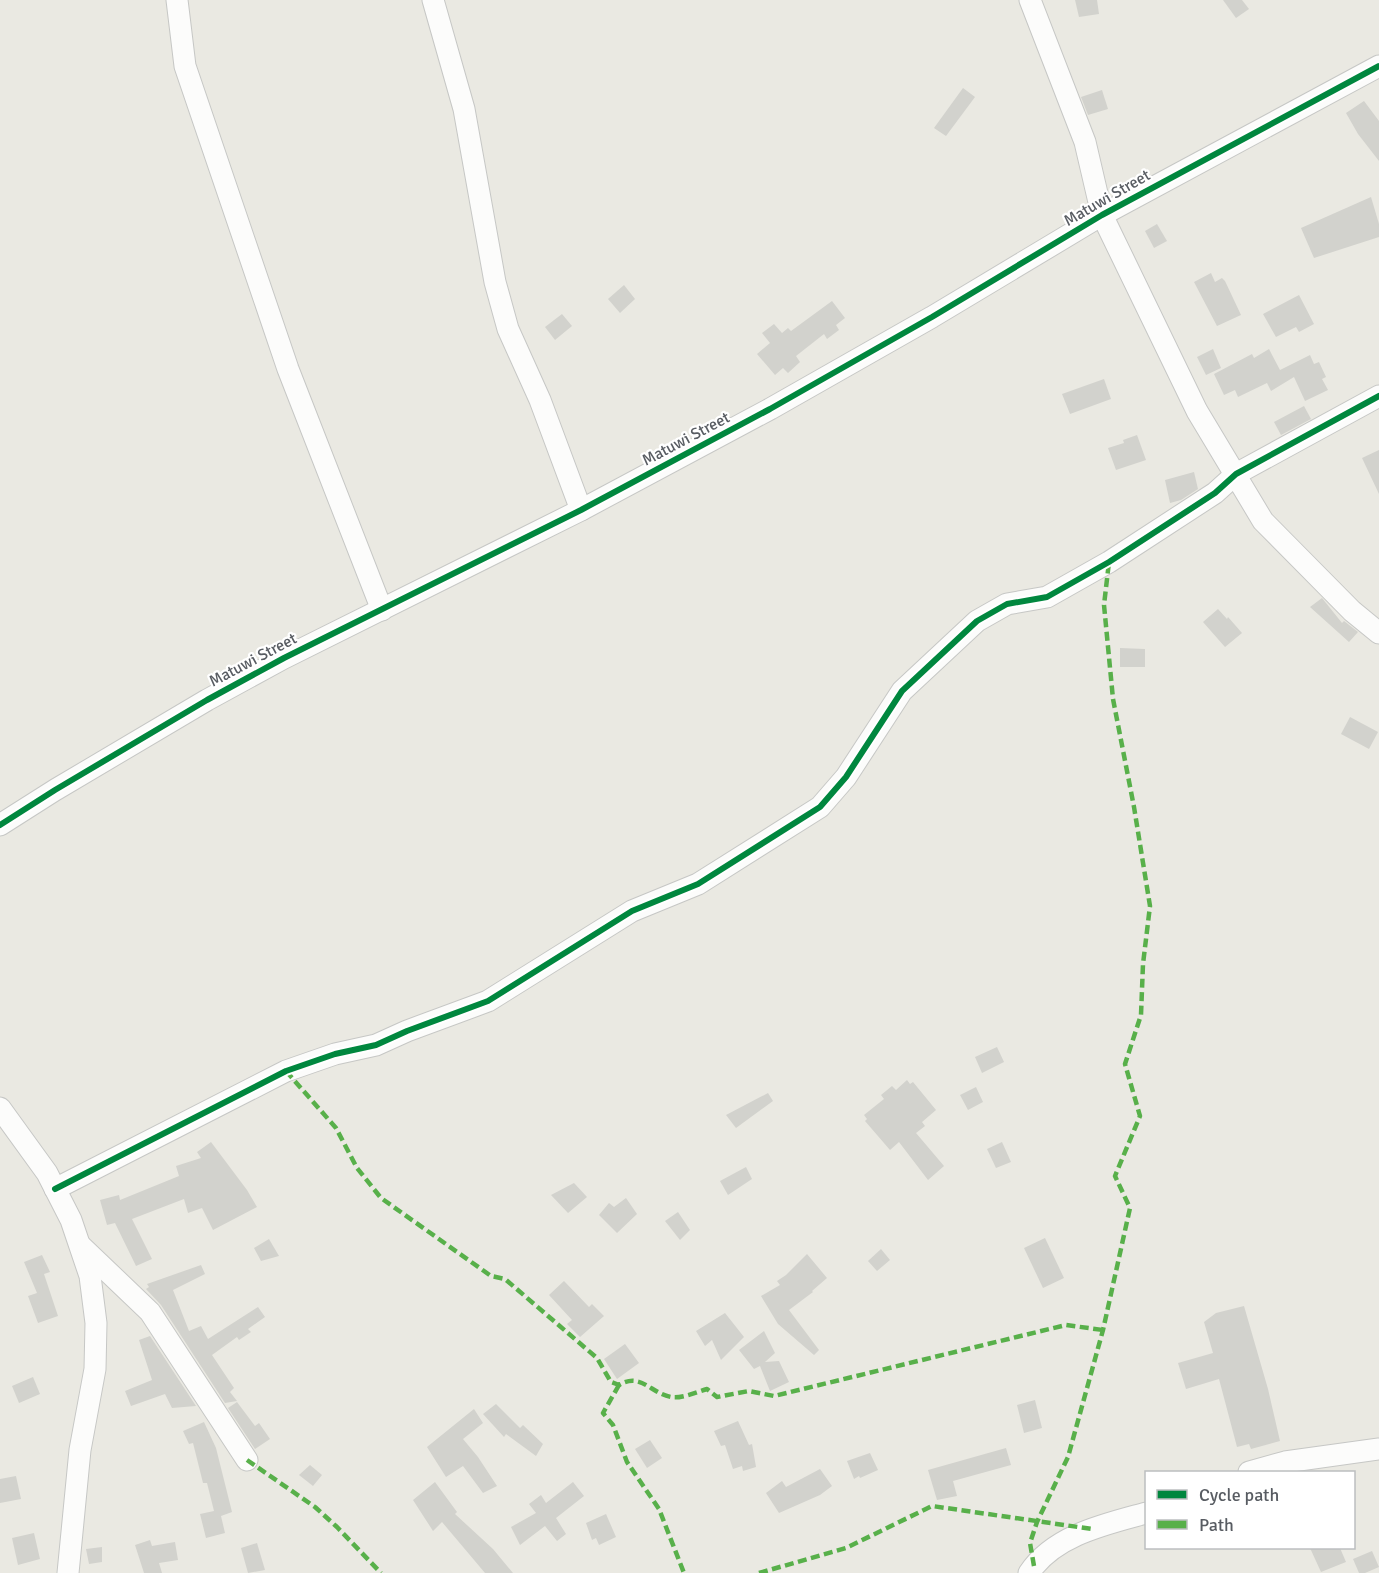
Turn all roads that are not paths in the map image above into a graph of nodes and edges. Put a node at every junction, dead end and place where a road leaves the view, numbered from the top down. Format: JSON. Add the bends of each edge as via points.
{"nodes":[{"id":1,"x":177,"y":0,"type":"edge"},
{"id":2,"x":433,"y":0,"type":"edge"},
{"id":3,"x":1030,"y":0,"type":"edge"},
{"id":4,"x":1379,"y":66,"type":"edge"},
{"id":5,"x":1102,"y":215,"type":"junction"},
{"id":6,"x":1379,"y":396,"type":"edge"},
{"id":7,"x":1236,"y":474,"type":"junction"},
{"id":8,"x":581,"y":510,"type":"junction"},
{"id":9,"x":382,"y":610,"type":"junction"},
{"id":10,"x":1379,"y":633,"type":"edge"},
{"id":11,"x":0,"y":825,"type":"edge"},
{"id":12,"x":0,"y":1108,"type":"edge"},
{"id":13,"x":55,"y":1189,"type":"junction"},
{"id":14,"x":79,"y":1244,"type":"junction"},
{"id":15,"x":1379,"y":1449,"type":"edge"},
{"id":16,"x":247,"y":1460,"type":"dead end"},
{"id":17,"x":1256,"y":1471,"type":"edge"},
{"id":18,"x":1145,"y":1513,"type":"edge"},
{"id":19,"x":68,"y":1573,"type":"edge"},
{"id":20,"x":1029,"y":1573,"type":"edge"}],
"edges":[{"from":1,"to":9,"type":"street","via":[[185,66],[288,369]]},
{"from":2,"to":8,"type":"street","via":[[464,109],[495,282],[508,329],[540,400]]},
{"from":3,"to":5,"type":"street","via":[[1085,142]]},
{"from":4,"to":5,"type":"street","name":"Matuwi Street"},
{"from":5,"to":7,"type":"street","via":[[1197,411]]},
{"from":5,"to":8,"type":"street","name":"Matuwi Street","via":[[932,317]]},
{"from":6,"to":7,"type":"street"},
{"from":7,"to":10,"type":"street","via":[[1263,521]]},
{"from":7,"to":13,"type":"street","via":[[1215,493],[1109,562],[1047,597],[1007,604],[977,621],[902,691],[846,777],[820,807],[698,884],[632,911],[488,1001],[376,1045],[286,1071]]},
{"from":8,"to":9,"type":"street","name":"Matuwi Street"},
{"from":9,"to":11,"type":"street","name":"Matuwi Street","via":[[207,700]]},
{"from":12,"to":13,"type":"street"},
{"from":13,"to":14,"type":"street"},
{"from":14,"to":16,"type":"street","via":[[150,1312]]},
{"from":14,"to":19,"type":"street","via":[[90,1276],[96,1323],[95,1369],[80,1450]]},
{"from":15,"to":17,"type":"street","via":[[1286,1462]]},
{"from":18,"to":20,"type":"street","via":[[1072,1538],[1052,1550]]}]}
